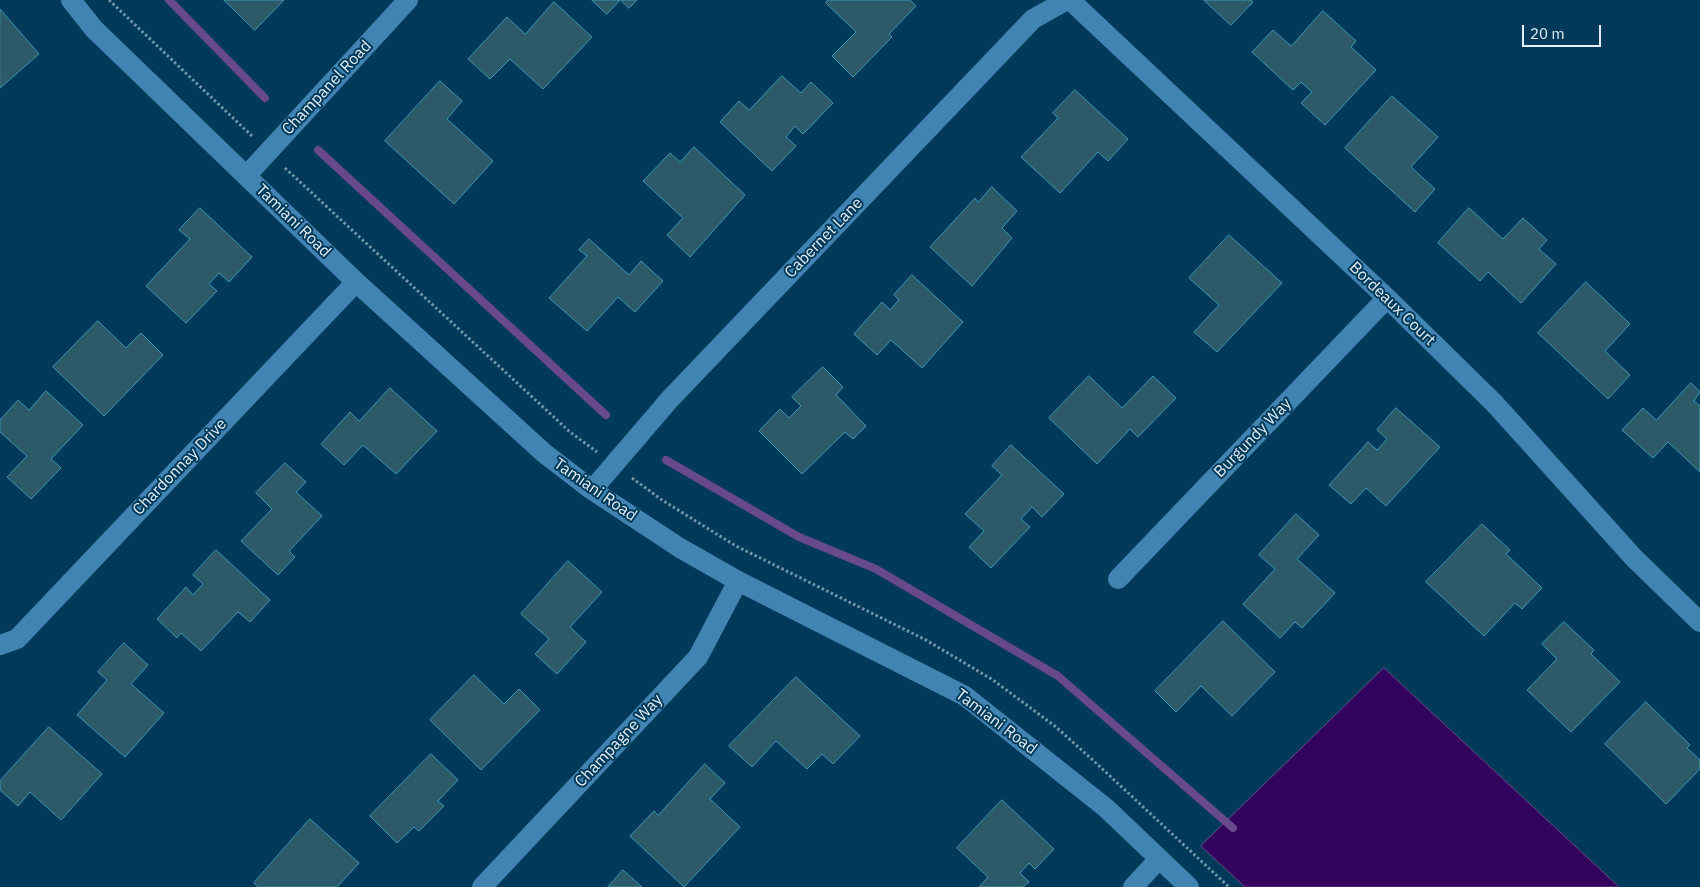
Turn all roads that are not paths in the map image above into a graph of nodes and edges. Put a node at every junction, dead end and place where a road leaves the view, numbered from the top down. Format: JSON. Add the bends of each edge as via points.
{"nodes":[{"id":1,"x":71,"y":0,"type":"edge"},
{"id":2,"x":408,"y":0,"type":"edge"},
{"id":3,"x":1068,"y":0,"type":"edge"},
{"id":4,"x":246,"y":176,"type":"junction"},
{"id":5,"x":356,"y":282,"type":"junction"},
{"id":6,"x":1387,"y":298,"type":"junction"},
{"id":7,"x":592,"y":490,"type":"junction"},
{"id":8,"x":1118,"y":579,"type":"dead end"},
{"id":9,"x":738,"y":581,"type":"junction"},
{"id":10,"x":1700,"y":622,"type":"edge"},
{"id":11,"x":0,"y":645,"type":"edge"},
{"id":12,"x":1159,"y":859,"type":"junction"},
{"id":13,"x":482,"y":887,"type":"edge"},
{"id":14,"x":1133,"y":887,"type":"edge"},
{"id":15,"x":1189,"y":887,"type":"edge"}],
"edges":[{"from":1,"to":4,"type":"street","name":"Tamiani Road","via":[[94,29]]},
{"from":2,"to":4,"type":"street","name":"Champanel Road"},
{"from":3,"to":6,"type":"street","name":"Bordeaux Court"},
{"from":3,"to":7,"type":"street","name":"Cabernet Lane","via":[[1033,18],[670,399]]},
{"from":4,"to":5,"type":"street","name":"Tamiani Road"},
{"from":5,"to":7,"type":"street","name":"Tamiani Road","via":[[544,453]]},
{"from":5,"to":11,"type":"street","name":"Chardonnay Drive","via":[[17,639]]},
{"from":6,"to":8,"type":"street","name":"Burgundy Way"},
{"from":6,"to":10,"type":"street","name":"Bordeaux Court","via":[[1495,404],[1634,558]]},
{"from":7,"to":9,"type":"street","name":"Tamiani Road","via":[[680,548]]},
{"from":9,"to":12,"type":"street","name":"Tamiani Road","via":[[965,696],[1106,808]]},
{"from":9,"to":13,"type":"street","name":"Champagne Way","via":[[698,657]]},
{"from":12,"to":14,"type":"street"},
{"from":12,"to":15,"type":"street","name":"Tamiani Road"}]}
